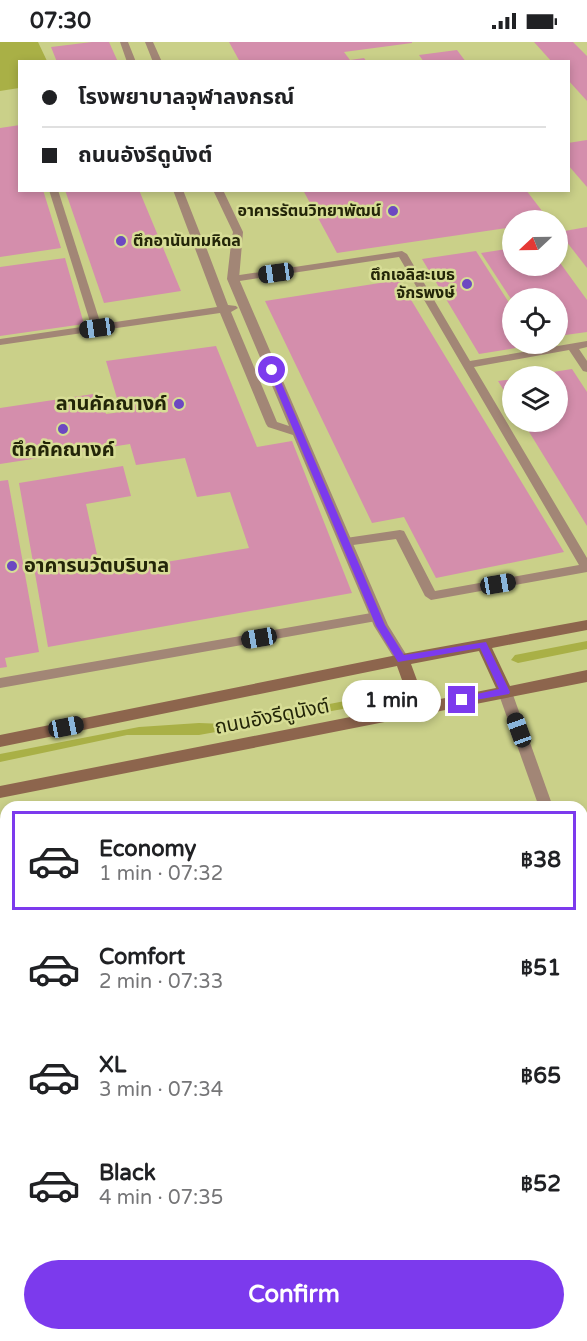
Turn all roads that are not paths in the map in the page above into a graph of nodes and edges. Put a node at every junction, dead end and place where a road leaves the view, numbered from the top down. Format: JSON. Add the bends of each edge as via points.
{"nodes":[{"id":1,"x":123,"y":42,"type":"edge"},
{"id":2,"x":149,"y":42,"type":"edge"},
{"id":3,"x":131,"y":60,"type":"edge"},
{"id":4,"x":157,"y":60,"type":"edge"},
{"id":5,"x":54,"y":192,"type":"edge"},
{"id":6,"x":179,"y":192,"type":"edge"},
{"id":7,"x":219,"y":192,"type":"edge"},
{"id":8,"x":237,"y":240,"type":"junction"},
{"id":9,"x":200,"y":245,"type":"junction"},
{"id":10,"x":233,"y":279,"type":"junction"},
{"id":11,"x":245,"y":307,"type":"junction"},
{"id":12,"x":224,"y":309,"type":"junction"},
{"id":13,"x":97,"y":328,"type":"junction"},
{"id":14,"x":0,"y":342,"type":"edge"},
{"id":15,"x":587,"y":344,"type":"edge"},
{"id":16,"x":572,"y":346,"type":"junction"},
{"id":17,"x":467,"y":365,"type":"junction"},
{"id":18,"x":587,"y":369,"type":"edge"},
{"id":19,"x":299,"y":433,"type":"junction"},
{"id":20,"x":346,"y":542,"type":"junction"},
{"id":21,"x":377,"y":617,"type":"junction"},
{"id":22,"x":587,"y":625,"type":"edge"},
{"id":23,"x":483,"y":644,"type":"junction"},
{"id":24,"x":402,"y":659,"type":"junction"},
{"id":25,"x":587,"y":676,"type":"edge"},
{"id":26,"x":0,"y":684,"type":"edge"},
{"id":27,"x":505,"y":692,"type":"junction"},
{"id":28,"x":420,"y":710,"type":"junction"},
{"id":29,"x":0,"y":741,"type":"edge"},
{"id":30,"x":0,"y":792,"type":"edge"},
{"id":31,"x":544,"y":801,"type":"edge"}],
"edges":[{"from":1,"to":3,"type":"street"},
{"from":2,"to":4,"type":"street"},
{"from":5,"to":13,"type":"lane"},
{"from":6,"to":9,"type":"street"},
{"from":7,"to":8,"type":"street","via":[[238,232]]},
{"from":8,"to":9,"type":"street"},
{"from":8,"to":10,"type":"street"},
{"from":9,"to":12,"type":"street"},
{"from":10,"to":11,"type":"street"},
{"from":10,"to":17,"type":"lane","via":[[402,254]]},
{"from":11,"to":12,"type":"street"},
{"from":11,"to":19,"type":"street"},
{"from":12,"to":13,"type":"street"},
{"from":12,"to":19,"type":"street","via":[[272,424]]},
{"from":13,"to":14,"type":"street"},
{"from":15,"to":16,"type":"lane"},
{"from":16,"to":17,"type":"lane"},
{"from":16,"to":18,"type":"lane"},
{"from":17,"to":20,"type":"lane","via":[[586,568],[431,596],[400,534]]},
{"from":19,"to":20,"type":"street"},
{"from":20,"to":21,"type":"street"},
{"from":21,"to":24,"type":"street"},
{"from":21,"to":26,"type":"lane"},
{"from":22,"to":23,"type":"main road","name":"ถนนอังรีดูนังต์"},
{"from":23,"to":24,"type":"main road","name":"ถนนอังรีดูนังต์"},
{"from":23,"to":27,"type":"main road"},
{"from":24,"to":28,"type":"main road"},
{"from":24,"to":29,"type":"main road","name":"ถนนอังรีดูนังต์"},
{"from":25,"to":27,"type":"main road","name":"ถนนอังรีดูนังต์"},
{"from":27,"to":28,"type":"main road","name":"ถนนอังรีดูนังต์"},
{"from":27,"to":31,"type":"lane"},
{"from":28,"to":30,"type":"main road","name":"ถนนอังรีดูนังต์"}]}
